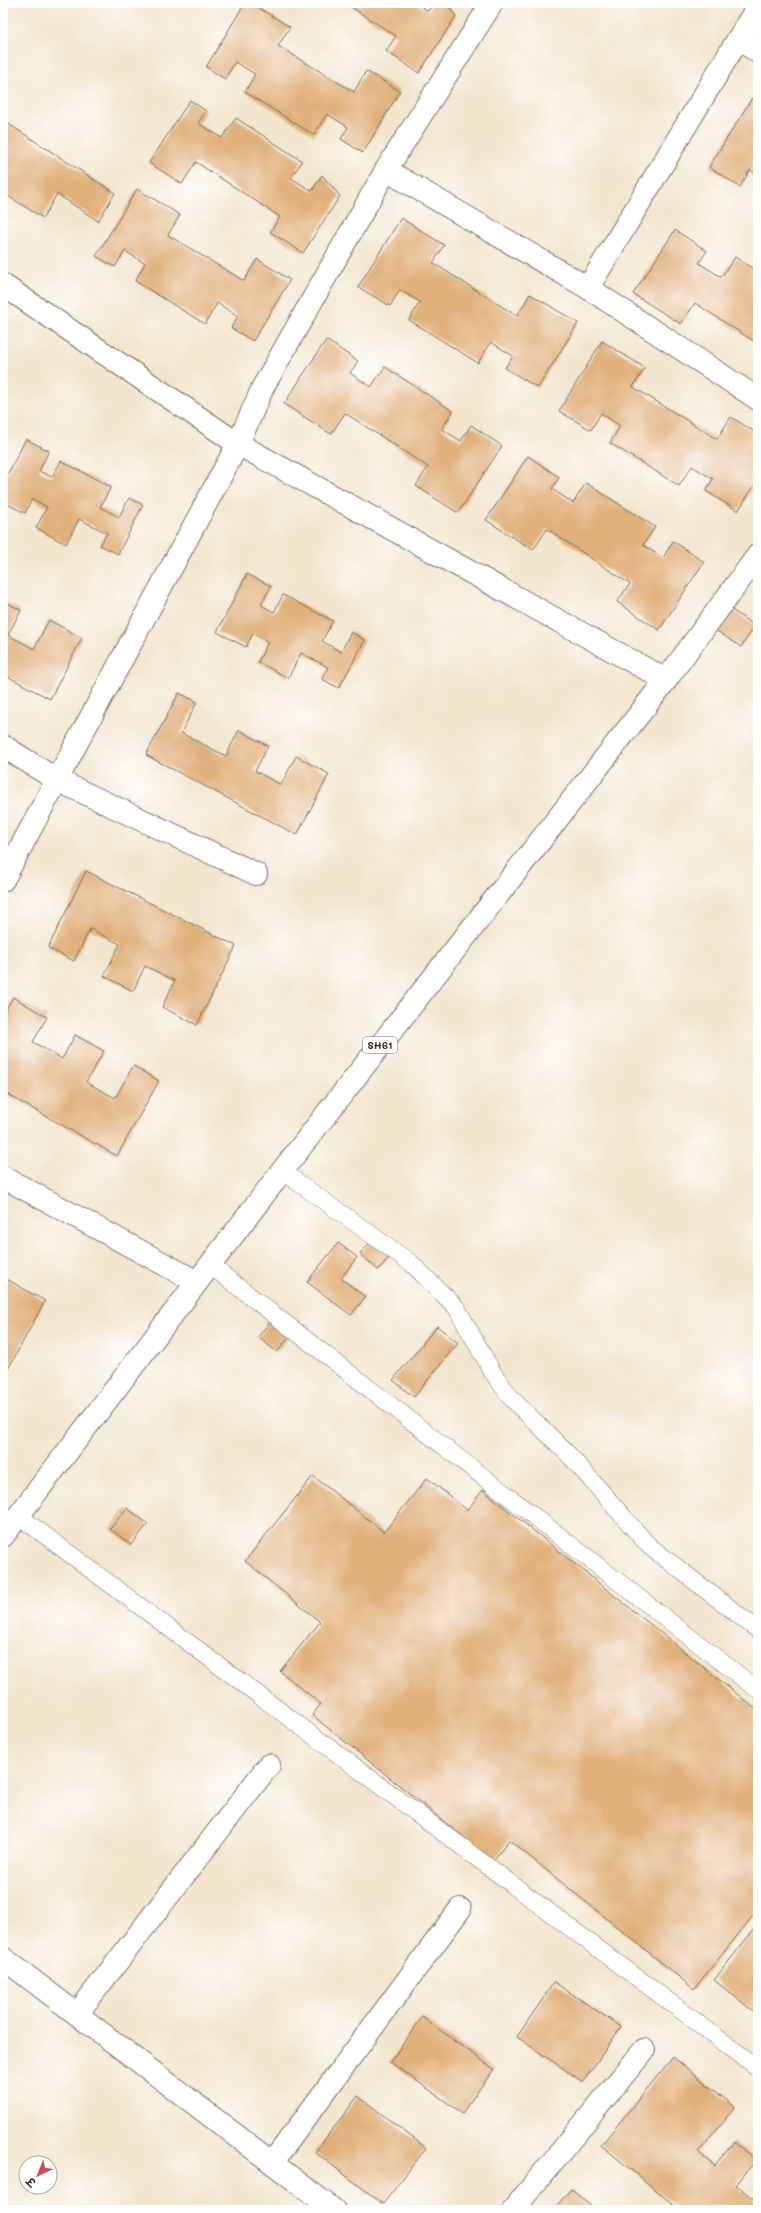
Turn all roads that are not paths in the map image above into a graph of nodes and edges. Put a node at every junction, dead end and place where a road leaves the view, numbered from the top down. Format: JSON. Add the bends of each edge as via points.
{"nodes":[{"id":1,"x":492,"y":3,"type":"edge"},
{"id":2,"x":758,"y":6,"type":"edge"},
{"id":3,"x":738,"y":39,"type":"junction"},
{"id":4,"x":758,"y":52,"type":"edge"},
{"id":5,"x":386,"y":170,"type":"junction"},
{"id":6,"x":3,"y":285,"type":"edge"},
{"id":7,"x":588,"y":288,"type":"junction"},
{"id":8,"x":758,"y":398,"type":"edge"},
{"id":9,"x":238,"y":444,"type":"junction"},
{"id":10,"x":758,"y":555,"type":"edge"},
{"id":11,"x":666,"y":680,"type":"junction"},
{"id":12,"x":3,"y":746,"type":"edge"},
{"id":13,"x":57,"y":780,"type":"junction"},
{"id":14,"x":256,"y":874,"type":"dead end"},
{"id":15,"x":3,"y":880,"type":"edge"},
{"id":16,"x":282,"y":1171,"type":"junction"},
{"id":17,"x":3,"y":1177,"type":"edge"},
{"id":18,"x":210,"y":1265,"type":"junction"},
{"id":19,"x":197,"y":1282,"type":"junction"},
{"id":20,"x":19,"y":1516,"type":"junction"},
{"id":21,"x":3,"y":1536,"type":"edge"},
{"id":22,"x":758,"y":1630,"type":"edge"},
{"id":23,"x":758,"y":1690,"type":"edge"},
{"id":24,"x":269,"y":1765,"type":"dead end"},
{"id":25,"x":460,"y":1909,"type":"dead end"},
{"id":26,"x":3,"y":1958,"type":"edge"},
{"id":27,"x":77,"y":2014,"type":"junction"},
{"id":28,"x":644,"y":2050,"type":"dead end"},
{"id":29,"x":758,"y":2068,"type":"edge"},
{"id":30,"x":272,"y":2163,"type":"junction"},
{"id":31,"x":334,"y":2210,"type":"edge"},
{"id":32,"x":513,"y":2210,"type":"edge"}],
"edges":[{"from":1,"to":5,"type":"street"},
{"from":2,"to":3,"type":"street"},
{"from":3,"to":4,"type":"street"},
{"from":3,"to":7,"type":"street"},
{"from":5,"to":7,"type":"street"},
{"from":5,"to":9,"type":"street","via":[[263,387]]},
{"from":6,"to":9,"type":"street"},
{"from":7,"to":8,"type":"street"},
{"from":9,"to":11,"type":"street"},
{"from":9,"to":13,"type":"street"},
{"from":10,"to":11,"type":"street","number":"SH61"},
{"from":11,"to":16,"type":"street","number":"SH61"},
{"from":12,"to":13,"type":"street"},
{"from":13,"to":14,"type":"street"},
{"from":13,"to":15,"type":"street"},
{"from":16,"to":18,"type":"street","number":"SH61"},
{"from":16,"to":22,"type":"lane","via":[[411,1264],[456,1308],[493,1373],[512,1399],[570,1456],[649,1546]]},
{"from":17,"to":19,"type":"street"},
{"from":18,"to":19,"type":"street","number":"SH61"},
{"from":18,"to":23,"type":"lane"},
{"from":19,"to":20,"type":"street","number":"SH61"},
{"from":20,"to":21,"type":"street","number":"SH61"},
{"from":20,"to":29,"type":"lane"},
{"from":24,"to":27,"type":"street"},
{"from":25,"to":30,"type":"street"},
{"from":26,"to":27,"type":"street"},
{"from":27,"to":30,"type":"street"},
{"from":28,"to":32,"type":"street"},
{"from":30,"to":31,"type":"street"}]}
